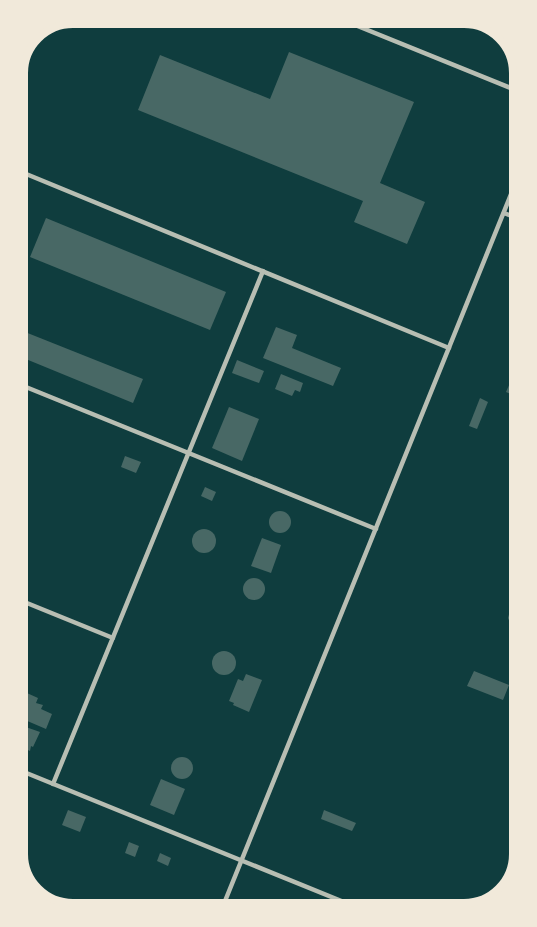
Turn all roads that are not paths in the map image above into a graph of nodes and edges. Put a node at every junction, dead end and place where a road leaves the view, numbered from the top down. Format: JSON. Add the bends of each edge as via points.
{"nodes":[{"id":1,"x":353,"y":24,"type":"edge"},
{"id":2,"x":513,"y":89,"type":"edge"},
{"id":3,"x":24,"y":173,"type":"edge"},
{"id":4,"x":513,"y":191,"type":"edge"},
{"id":5,"x":504,"y":213,"type":"junction"},
{"id":6,"x":513,"y":217,"type":"edge"},
{"id":7,"x":263,"y":271,"type":"junction"},
{"id":8,"x":449,"y":348,"type":"junction"},
{"id":9,"x":24,"y":386,"type":"edge"},
{"id":10,"x":189,"y":453,"type":"junction"},
{"id":11,"x":376,"y":529,"type":"junction"},
{"id":12,"x":24,"y":602,"type":"edge"},
{"id":13,"x":113,"y":638,"type":"junction"},
{"id":14,"x":24,"y":772,"type":"edge"},
{"id":15,"x":53,"y":784,"type":"junction"},
{"id":16,"x":242,"y":861,"type":"junction"},
{"id":17,"x":224,"y":903,"type":"edge"},
{"id":18,"x":346,"y":903,"type":"edge"}],
"edges":[{"from":1,"to":2,"type":"lane"},
{"from":3,"to":7,"type":"lane"},
{"from":4,"to":5,"type":"lane"},
{"from":5,"to":6,"type":"lane"},
{"from":5,"to":8,"type":"lane"},
{"from":7,"to":8,"type":"lane"},
{"from":7,"to":10,"type":"lane"},
{"from":8,"to":11,"type":"lane"},
{"from":9,"to":10,"type":"lane"},
{"from":10,"to":11,"type":"lane"},
{"from":10,"to":13,"type":"lane"},
{"from":11,"to":16,"type":"lane"},
{"from":12,"to":13,"type":"lane"},
{"from":13,"to":15,"type":"lane"},
{"from":14,"to":15,"type":"lane"},
{"from":15,"to":16,"type":"lane"},
{"from":16,"to":17,"type":"lane"},
{"from":16,"to":18,"type":"lane"}]}
